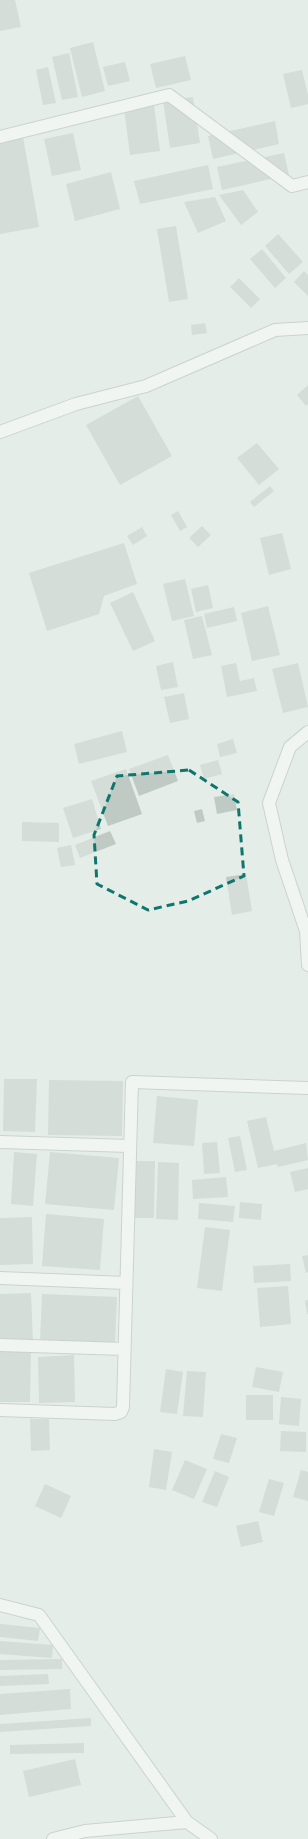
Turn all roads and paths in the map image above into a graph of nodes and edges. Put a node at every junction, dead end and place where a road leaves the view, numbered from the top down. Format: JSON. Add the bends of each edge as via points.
{"nodes":[{"id":1,"x":0,"y":137,"type":"edge"},
{"id":2,"x":308,"y":182,"type":"edge"},
{"id":3,"x":308,"y":328,"type":"edge"},
{"id":4,"x":0,"y":432,"type":"edge"},
{"id":5,"x":308,"y":732,"type":"edge"},
{"id":6,"x":308,"y":965,"type":"edge"},
{"id":7,"x":308,"y":1088,"type":"edge"},
{"id":8,"x":0,"y":1142,"type":"edge"},
{"id":9,"x":130,"y":1146,"type":"junction"},
{"id":10,"x":0,"y":1278,"type":"edge"},
{"id":11,"x":126,"y":1283,"type":"junction"},
{"id":12,"x":0,"y":1346,"type":"edge"},
{"id":13,"x":124,"y":1348,"type":"junction"},
{"id":14,"x":0,"y":1410,"type":"edge"},
{"id":15,"x":0,"y":1605,"type":"edge"},
{"id":16,"x":187,"y":1822,"type":"junction"},
{"id":17,"x":53,"y":1839,"type":"edge"},
{"id":18,"x":211,"y":1839,"type":"edge"}],
"edges":[{"from":1,"to":2,"type":"street","via":[[169,95],[292,186]]},
{"from":3,"to":4,"type":"street","via":[[276,330],[146,386],[76,404]]},
{"from":5,"to":6,"type":"street","via":[[290,747],[269,803],[282,860],[306,931]]},
{"from":7,"to":9,"type":"street","via":[[132,1082]]},
{"from":8,"to":9,"type":"street"},
{"from":9,"to":11,"type":"street"},
{"from":10,"to":11,"type":"street"},
{"from":11,"to":13,"type":"street"},
{"from":12,"to":13,"type":"street"},
{"from":13,"to":14,"type":"street","via":[[121,1412],[115,1414]]},
{"from":15,"to":16,"type":"street","via":[[39,1615]]},
{"from":16,"to":17,"type":"street","via":[[85,1831]]},
{"from":16,"to":18,"type":"street"}]}
